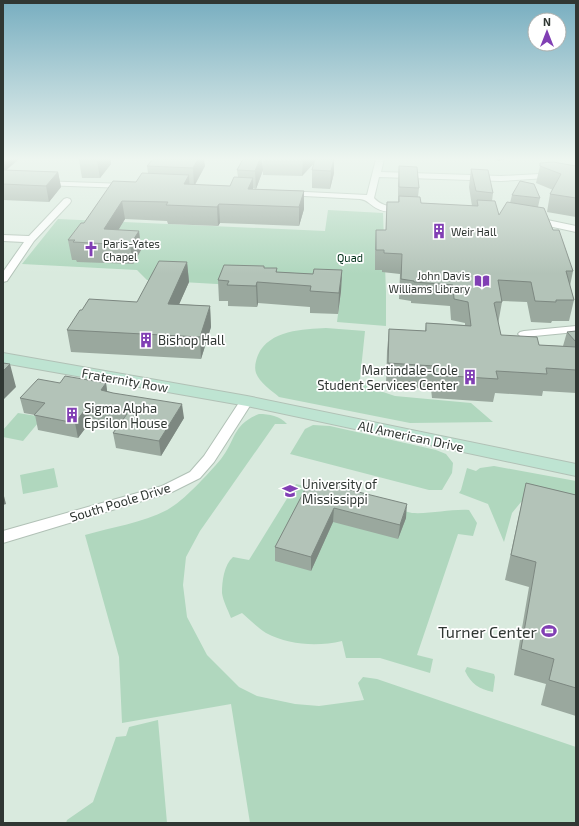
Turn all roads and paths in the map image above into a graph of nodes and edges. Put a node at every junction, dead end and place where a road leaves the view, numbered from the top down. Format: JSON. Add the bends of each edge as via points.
{"nodes":[{"id":1,"x":370,"y":198,"type":"edge"},
{"id":2,"x":67,"y":201,"type":"dead end"},
{"id":3,"x":414,"y":210,"type":"edge"},
{"id":4,"x":526,"y":219,"type":"edge"},
{"id":5,"x":576,"y":229,"type":"edge"},
{"id":6,"x":3,"y":238,"type":"edge"},
{"id":7,"x":31,"y":239,"type":"junction"},
{"id":8,"x":3,"y":279,"type":"edge"},
{"id":9,"x":576,"y":329,"type":"edge"},
{"id":10,"x":524,"y":334,"type":"dead end"},
{"id":11,"x":3,"y":358,"type":"edge"},
{"id":12,"x":247,"y":401,"type":"junction"},
{"id":13,"x":576,"y":470,"type":"edge"},
{"id":14,"x":3,"y":537,"type":"edge"}],
"edges":[{"from":1,"to":3,"type":"street","via":[[373,204],[379,207]]},
{"from":2,"to":7,"type":"street"},
{"from":4,"to":5,"type":"street"},
{"from":6,"to":7,"type":"street"},
{"from":7,"to":8,"type":"street"},
{"from":9,"to":10,"type":"street"},
{"from":11,"to":12,"type":"street","name":"Fraternity Row"},
{"from":12,"to":13,"type":"street","name":"All American Drive"},
{"from":12,"to":14,"type":"street","name":"South Poole Drive","via":[[209,459],[195,475],[167,489]]}]}
